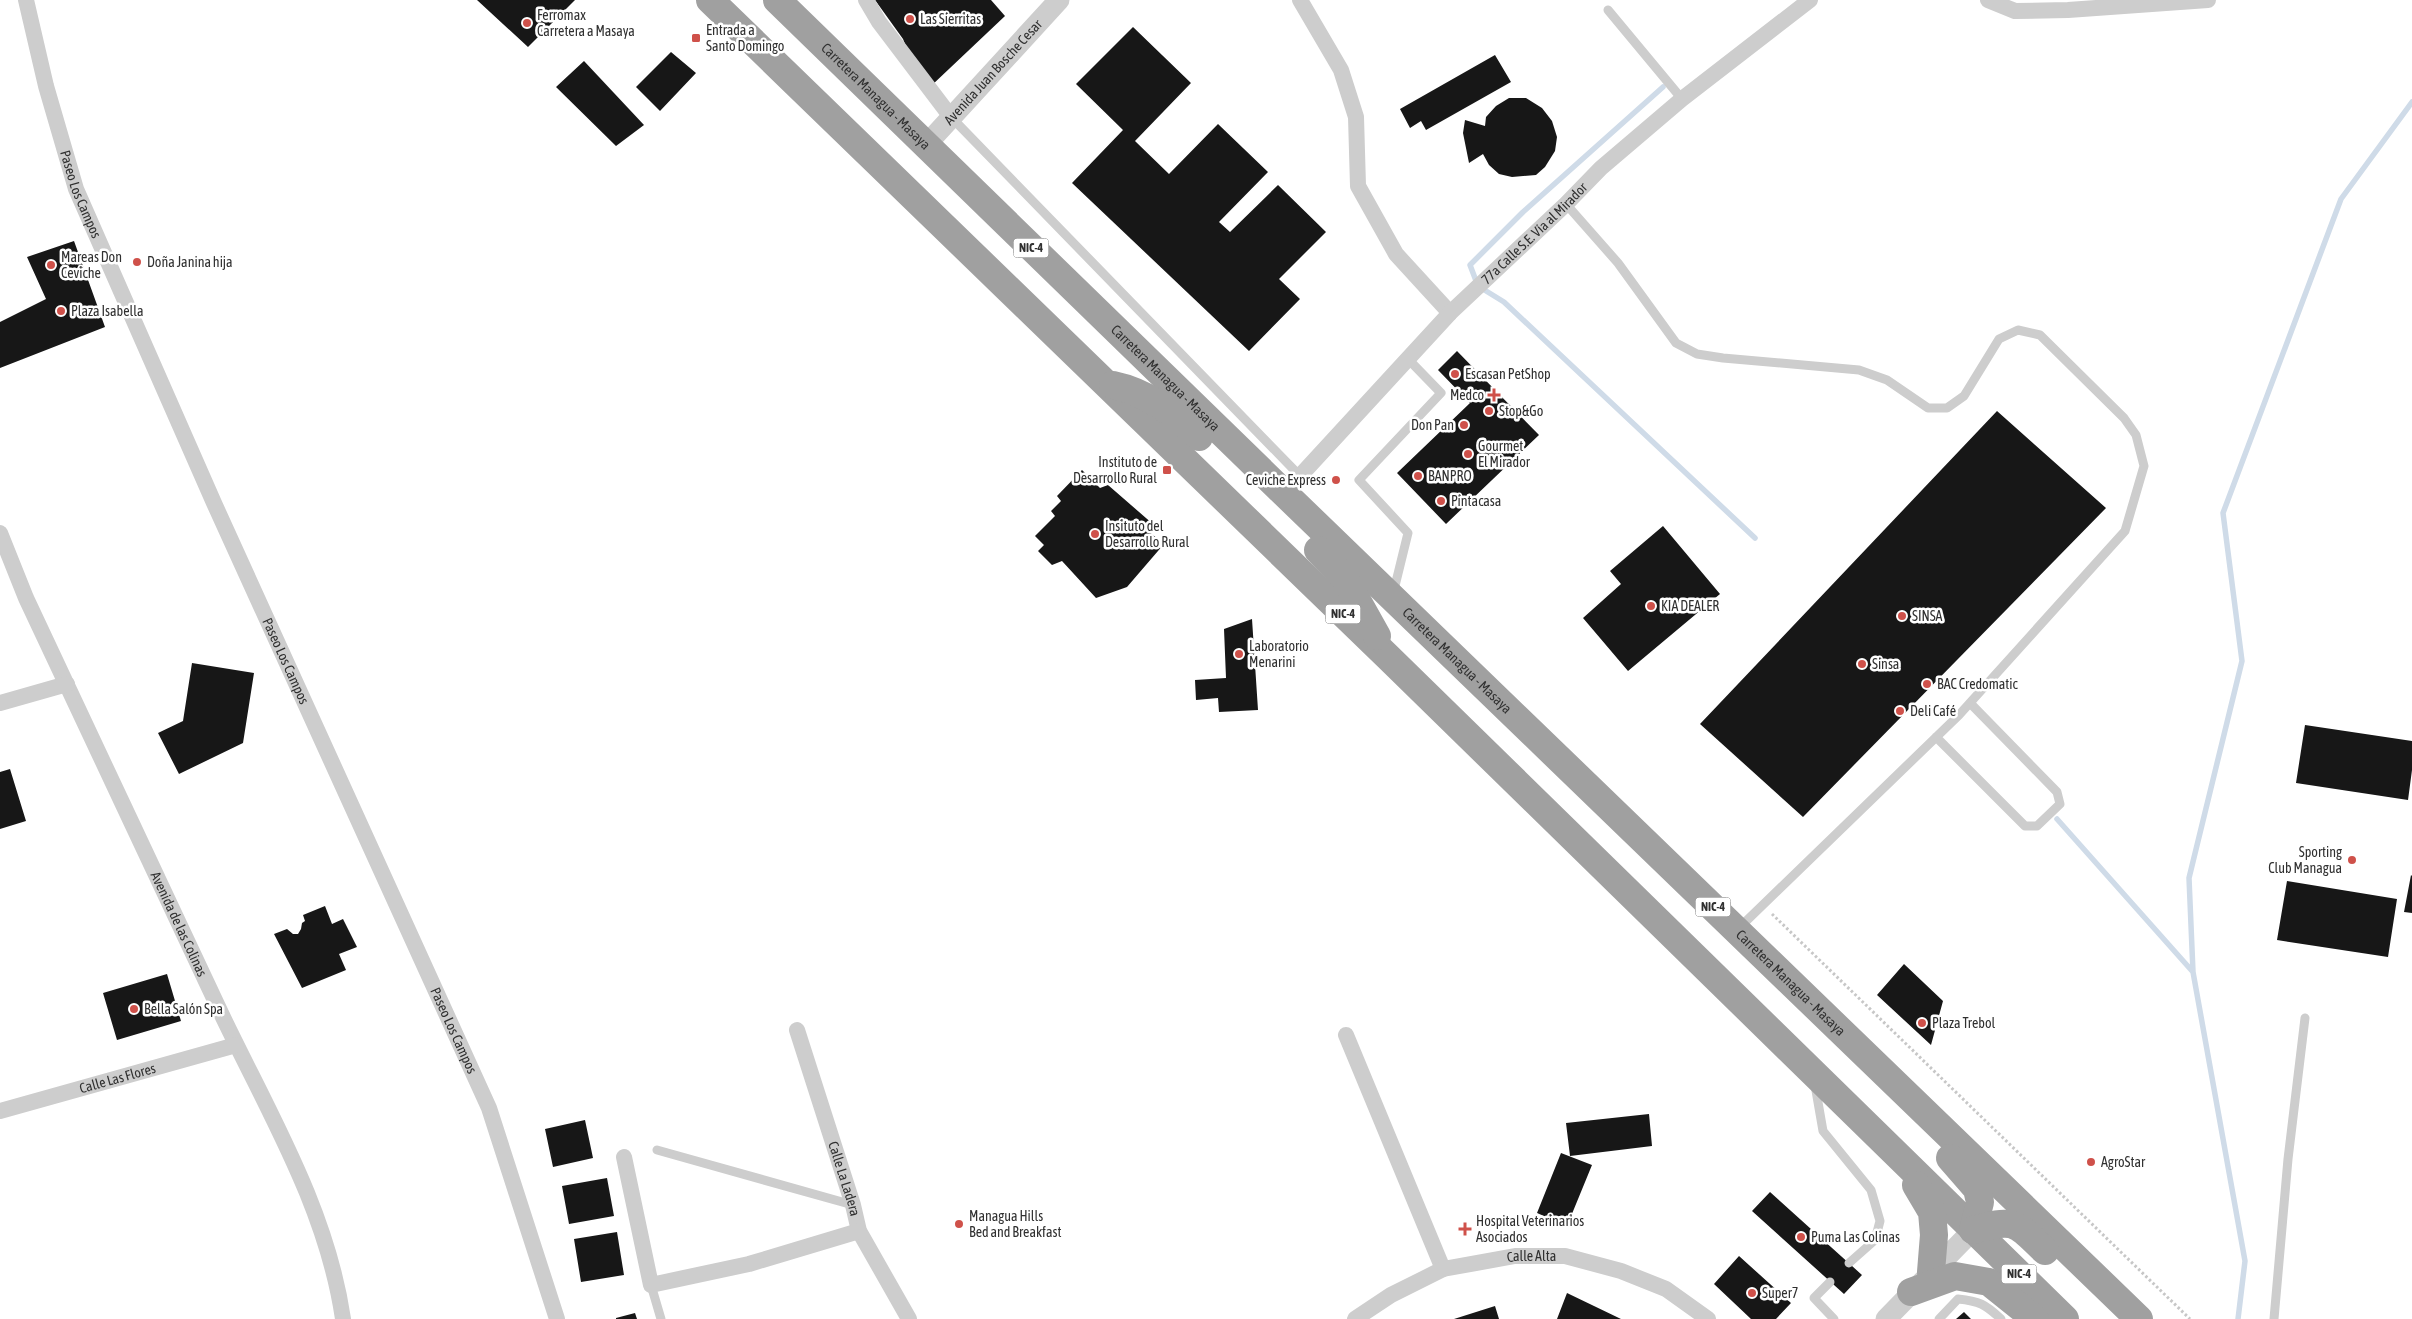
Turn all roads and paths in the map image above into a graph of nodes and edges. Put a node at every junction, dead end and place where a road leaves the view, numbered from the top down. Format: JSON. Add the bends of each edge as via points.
{"nodes":[{"id":1,"x":26,"y":0,"type":"edge"},
{"id":2,"x":710,"y":0,"type":"edge"},
{"id":3,"x":777,"y":0,"type":"edge"},
{"id":4,"x":866,"y":0,"type":"edge"},
{"id":5,"x":1060,"y":0,"type":"edge"},
{"id":6,"x":1300,"y":0,"type":"edge"},
{"id":7,"x":1810,"y":0,"type":"edge"},
{"id":8,"x":1988,"y":0,"type":"edge"},
{"id":9,"x":2208,"y":0,"type":"edge"},
{"id":10,"x":1608,"y":10,"type":"dead end"},
{"id":11,"x":1682,"y":99,"type":"junction"},
{"id":12,"x":951,"y":117,"type":"junction"},
{"id":13,"x":926,"y":145,"type":"junction"},
{"id":14,"x":1566,"y":204,"type":"junction"},
{"id":15,"x":1450,"y":312,"type":"junction"},
{"id":16,"x":1408,"y":359,"type":"junction"},
{"id":17,"x":1104,"y":382,"type":"junction"},
{"id":18,"x":1293,"y":486,"type":"junction"},
{"id":19,"x":0,"y":533,"type":"edge"},
{"id":20,"x":1393,"y":596,"type":"junction"},
{"id":21,"x":1388,"y":657,"type":"junction"},
{"id":22,"x":66,"y":684,"type":"junction"},
{"id":23,"x":0,"y":703,"type":"edge"},
{"id":24,"x":1970,"y":703,"type":"junction"},
{"id":25,"x":1936,"y":737,"type":"junction"},
{"id":26,"x":1763,"y":905,"type":"junction"},
{"id":27,"x":1737,"y":930,"type":"junction"},
{"id":28,"x":2305,"y":1018,"type":"dead end"},
{"id":29,"x":797,"y":1030,"type":"dead end"},
{"id":30,"x":1346,"y":1035,"type":"dead end"},
{"id":31,"x":236,"y":1045,"type":"junction"},
{"id":32,"x":1860,"y":1049,"type":"junction"},
{"id":33,"x":1813,"y":1074,"type":"junction"},
{"id":34,"x":0,"y":1112,"type":"edge"},
{"id":35,"x":657,"y":1150,"type":"dead end"},
{"id":36,"x":624,"y":1157,"type":"dead end"},
{"id":37,"x":1906,"y":1166,"type":"junction"},
{"id":38,"x":853,"y":1205,"type":"junction"},
{"id":39,"x":1973,"y":1230,"type":"junction"},
{"id":40,"x":859,"y":1231,"type":"junction"},
{"id":41,"x":1849,"y":1263,"type":"dead end"},
{"id":42,"x":1443,"y":1270,"type":"junction"},
{"id":43,"x":1931,"y":1272,"type":"junction"},
{"id":44,"x":1830,"y":1282,"type":"dead end"},
{"id":45,"x":651,"y":1285,"type":"junction"},
{"id":46,"x":1911,"y":1292,"type":"junction"},
{"id":47,"x":343,"y":1319,"type":"edge"},
{"id":48,"x":557,"y":1319,"type":"edge"},
{"id":49,"x":661,"y":1319,"type":"edge"},
{"id":50,"x":909,"y":1319,"type":"edge"},
{"id":51,"x":1355,"y":1319,"type":"edge"},
{"id":52,"x":1708,"y":1319,"type":"edge"},
{"id":53,"x":1834,"y":1319,"type":"edge"},
{"id":54,"x":1886,"y":1319,"type":"edge"},
{"id":55,"x":1939,"y":1319,"type":"edge"},
{"id":56,"x":2001,"y":1319,"type":"edge"},
{"id":57,"x":2035,"y":1319,"type":"edge"},
{"id":58,"x":2065,"y":1319,"type":"edge"},
{"id":59,"x":2114,"y":1319,"type":"edge"},
{"id":60,"x":2139,"y":1319,"type":"edge"},
{"id":61,"x":2190,"y":1319,"type":"edge"},
{"id":62,"x":2274,"y":1319,"type":"edge"}],
"edges":[{"from":1,"to":48,"type":"street","name":"Paseo Los Campos","via":[[46,86],[76,189],[214,503],[489,1108]]},
{"from":2,"to":17,"type":"highway","number":"NIC-4"},
{"from":3,"to":13,"type":"highway","name":"Carretera Managua - Masaya","number":"NIC-4"},
{"from":4,"to":12,"type":"street"},
{"from":5,"to":12,"type":"street","name":"Avenida Juan Bosche Cesar"},
{"from":6,"to":15,"type":"street","via":[[1341,70],[1356,117],[1358,186],[1396,254]]},
{"from":7,"to":11,"type":"street","name":"77a Calle S.E. Vía al Mirador"},
{"from":8,"to":9,"type":"street","via":[[2015,11]]},
{"from":10,"to":11,"type":"lane"},
{"from":11,"to":14,"type":"street","name":"77a Calle S.E. Vía al Mirador","via":[[1601,168]]},
{"from":12,"to":13,"type":"street","name":"Avenida Juan Bosche Cesar"},
{"from":12,"to":18,"type":"lane"},
{"from":13,"to":18,"type":"highway","name":"Carretera Managua - Masaya","number":"NIC-4"},
{"from":14,"to":15,"type":"street","name":"77a Calle S.E. Vía al Mirador"},
{"from":14,"to":24,"type":"lane","via":[[1618,263],[1676,343],[1697,354],[1859,370],[1887,380],[1928,408],[1947,408],[1964,396],[1999,339],[2018,330],[2040,335],[2124,418],[2136,435],[2144,466],[2125,531]]},
{"from":15,"to":16,"type":"street","name":"77a Calle S.E. Vía al Mirador"},
{"from":16,"to":18,"type":"street","name":"77a Calle S.E. Vía al Mirador"},
{"from":16,"to":20,"type":"lane","via":[[1441,393],[1359,480],[1408,533]]},
{"from":17,"to":18,"type":"highway","via":[[1129,388],[1174,412],[1253,484]]},
{"from":17,"to":21,"type":"highway","number":"NIC-4"},
{"from":18,"to":20,"type":"highway","name":"Carretera Managua - Masaya","number":"NIC-4"},
{"from":18,"to":21,"type":"highway","via":[[1288,517],[1344,577]]},
{"from":19,"to":22,"type":"street","name":"Avenida de las Colinas"},
{"from":20,"to":27,"type":"highway","name":"Carretera Managua - Masaya","number":"NIC-4"},
{"from":21,"to":33,"type":"highway","number":"NIC-4"},
{"from":22,"to":23,"type":"street"},
{"from":22,"to":31,"type":"street","name":"Avenida de las Colinas"},
{"from":24,"to":25,"type":"lane"},
{"from":24,"to":25,"type":"lane","via":[[2057,792],[2060,804],[2037,826],[2025,826]]},
{"from":25,"to":26,"type":"lane"},
{"from":26,"to":27,"type":"lane"},
{"from":26,"to":61,"type":"path"},
{"from":27,"to":32,"type":"highway","name":"Carretera Managua - Masaya","number":"NIC-4"},
{"from":28,"to":62,"type":"lane","via":[[2288,1158]]},
{"from":29,"to":38,"type":"street","name":"Calle La Ladera"},
{"from":30,"to":42,"type":"street"},
{"from":31,"to":34,"type":"street","name":"Calle Las Flores"},
{"from":31,"to":47,"type":"street","name":"Avenida de las Colinas","via":[[296,1164],[338,1286]]},
{"from":32,"to":39,"type":"highway","via":[[1889,1098],[1977,1189],[1980,1202]]},
{"from":32,"to":60,"type":"highway","name":"Carretera Managua - Masaya","number":"NIC-4"},
{"from":33,"to":37,"type":"highway","number":"NIC-4"},
{"from":33,"to":41,"type":"lane","via":[[1823,1132],[1872,1190],[1880,1222],[1875,1240]]},
{"from":35,"to":38,"type":"lane"},
{"from":36,"to":45,"type":"street"},
{"from":37,"to":39,"type":"highway","number":"NIC-4"},
{"from":37,"to":43,"type":"highway","via":[[1932,1212]]},
{"from":38,"to":40,"type":"street","name":"Calle La Ladera"},
{"from":39,"to":43,"type":"street"},
{"from":39,"to":58,"type":"highway","number":"NIC-4"},
{"from":39,"to":59,"type":"highway","via":[[2001,1222],[2023,1230]]},
{"from":40,"to":45,"type":"street","via":[[749,1264]]},
{"from":40,"to":50,"type":"street","name":"Calle La Ladera"},
{"from":42,"to":51,"type":"street","name":"Calle Alta","via":[[1391,1295]]},
{"from":42,"to":52,"type":"street","name":"Calle Alta","via":[[1515,1256],[1565,1256],[1621,1270],[1666,1289]]},
{"from":43,"to":46,"type":"street"},
{"from":44,"to":53,"type":"lane","via":[[1814,1298]]},
{"from":45,"to":49,"type":"lane"},
{"from":46,"to":54,"type":"street"},
{"from":46,"to":57,"type":"highway","via":[[1955,1276],[1989,1282]]},
{"from":55,"to":56,"type":"lane","via":[[1958,1300],[1972,1300],[1986,1305]]}]}
